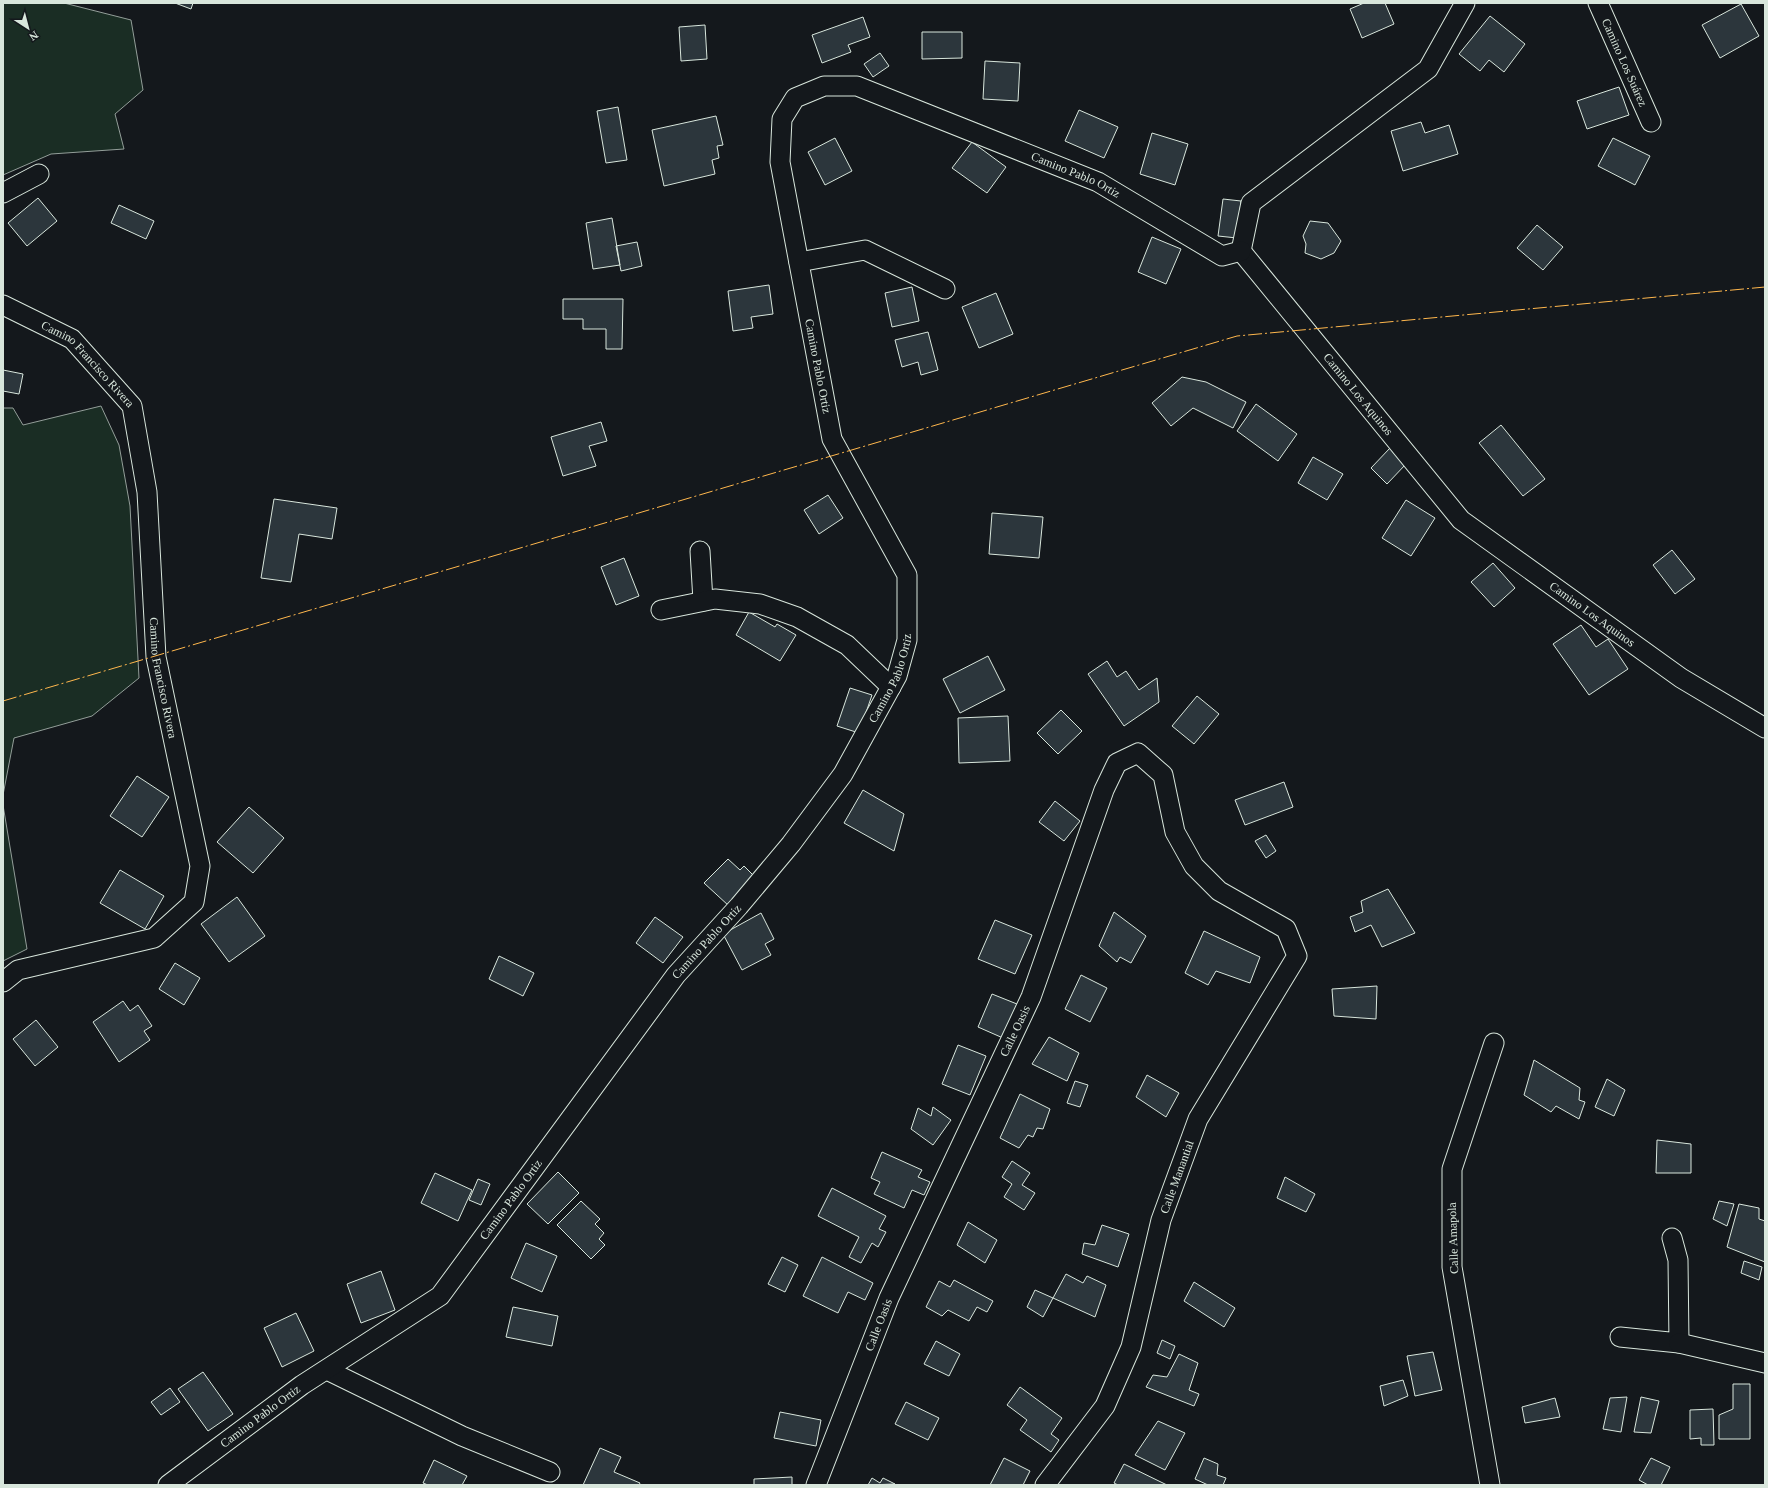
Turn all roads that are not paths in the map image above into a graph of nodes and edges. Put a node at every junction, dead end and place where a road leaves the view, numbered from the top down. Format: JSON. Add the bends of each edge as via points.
{"nodes":[{"id":1,"x":1465,"y":3,"type":"edge"},
{"id":2,"x":1598,"y":3,"type":"edge"},
{"id":3,"x":1651,"y":122,"type":"dead end"},
{"id":4,"x":39,"y":174,"type":"dead end"},
{"id":5,"x":3,"y":193,"type":"edge"},
{"id":6,"x":1241,"y":251,"type":"junction"},
{"id":7,"x":799,"y":262,"type":"junction"},
{"id":8,"x":945,"y":289,"type":"dead end"},
{"id":9,"x":3,"y":305,"type":"edge"},
{"id":10,"x":700,"y":551,"type":"dead end"},
{"id":11,"x":703,"y":601,"type":"junction"},
{"id":12,"x":661,"y":610,"type":"dead end"},
{"id":13,"x":891,"y":687,"type":"junction"},
{"id":14,"x":1765,"y":728,"type":"edge"},
{"id":15,"x":1236,"y":901,"type":"joint"},
{"id":16,"x":3,"y":982,"type":"edge"},
{"id":17,"x":1494,"y":1042,"type":"dead end"},
{"id":18,"x":1672,"y":1238,"type":"dead end"},
{"id":19,"x":1620,"y":1337,"type":"dead end"},
{"id":20,"x":1679,"y":1343,"type":"junction"},
{"id":21,"x":1765,"y":1363,"type":"edge"},
{"id":22,"x":327,"y":1370,"type":"junction"},
{"id":23,"x":550,"y":1472,"type":"dead end"},
{"id":24,"x":168,"y":1485,"type":"edge"},
{"id":25,"x":816,"y":1485,"type":"edge"},
{"id":26,"x":1045,"y":1485,"type":"edge"},
{"id":27,"x":1490,"y":1485,"type":"edge"}],
"edges":[{"from":1,"to":6,"type":"street","via":[[1428,69],[1251,203]]},
{"from":2,"to":3,"type":"street","name":"Camino Los Suárez"},
{"from":4,"to":5,"type":"street"},
{"from":6,"to":7,"type":"street","name":"Camino Pablo Ortiz","via":[[1222,256],[1098,182],[857,86],[824,86],[795,98],[782,119],[780,162]]},
{"from":6,"to":14,"type":"street","name":"Camino Los Aquinos","via":[[1461,520],[1681,678]]},
{"from":7,"to":8,"type":"street","via":[[865,250]]},
{"from":7,"to":13,"type":"street","name":"Camino Pablo Ortiz","via":[[832,439],[907,575],[907,640],[897,676]]},
{"from":9,"to":16,"type":"street","name":"Camino Francisco Rivera","via":[[72,339],[132,406],[147,492],[156,657],[200,866],[194,902],[154,938],[18,970]]},
{"from":10,"to":11,"type":"street"},
{"from":11,"to":12,"type":"street"},
{"from":11,"to":13,"type":"street","via":[[715,599],[760,604],[797,617],[847,645]]},
{"from":13,"to":22,"type":"street","name":"Camino Pablo Ortiz","via":[[843,774],[782,855],[676,974],[440,1296]]},
{"from":15,"to":25,"type":"street","name":"Calle Oasis","via":[[1219,891],[1194,866],[1175,832],[1163,775],[1138,753],[1117,763],[1104,790],[1031,997],[889,1298]]},
{"from":15,"to":26,"type":"street","name":"Calle Manantial","via":[[1286,929],[1297,956],[1198,1119],[1161,1220],[1131,1347],[1105,1406]]},
{"from":17,"to":27,"type":"street","name":"Calle Amapola","via":[[1452,1169],[1452,1267]]},
{"from":18,"to":20,"type":"street","via":[[1678,1260]]},
{"from":19,"to":20,"type":"street"},
{"from":20,"to":21,"type":"street"},
{"from":22,"to":23,"type":"street","via":[[462,1436]]},
{"from":22,"to":24,"type":"street","name":"Camino Pablo Ortiz","via":[[302,1385]]}]}
